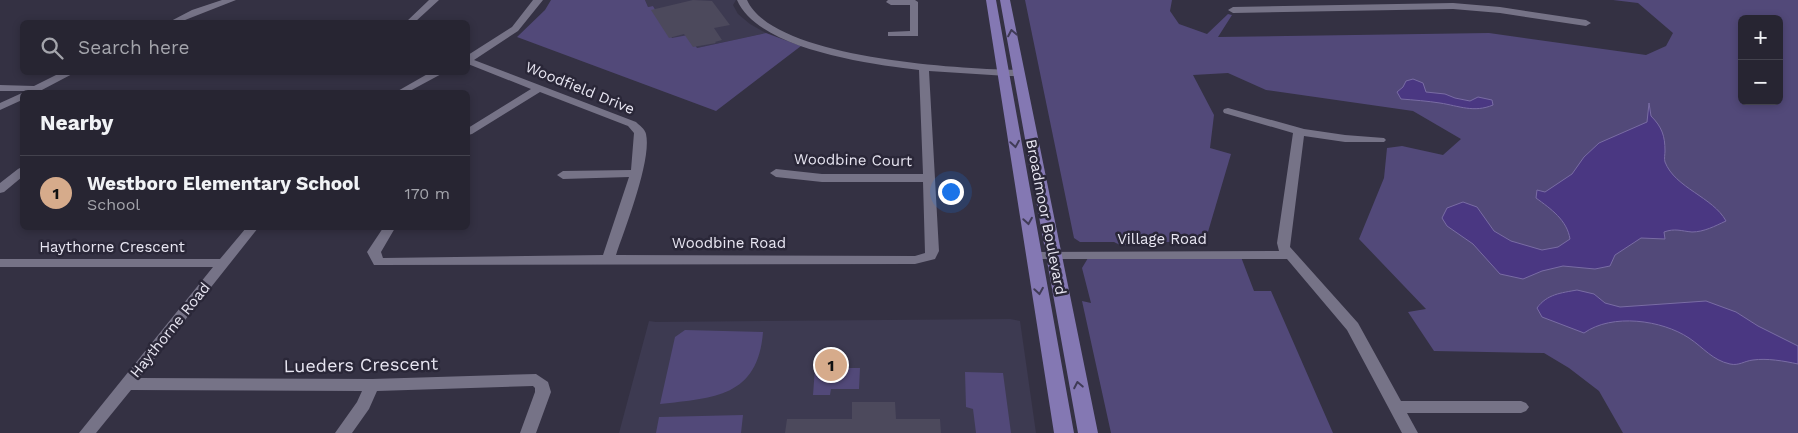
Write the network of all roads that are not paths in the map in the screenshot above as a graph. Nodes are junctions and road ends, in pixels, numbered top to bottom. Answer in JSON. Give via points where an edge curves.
{"nodes":[{"id":1,"x":231,"y":0,"type":"edge"},
{"id":2,"x":434,"y":0,"type":"edge"},
{"id":3,"x":538,"y":0,"type":"edge"},
{"id":4,"x":742,"y":0,"type":"edge"},
{"id":5,"x":991,"y":0,"type":"edge"},
{"id":6,"x":1005,"y":0,"type":"edge"},
{"id":7,"x":891,"y":2,"type":"dead end"},
{"id":8,"x":1450,"y":3,"type":"edge"},
{"id":9,"x":1232,"y":10,"type":"dead end"},
{"id":10,"x":178,"y":20,"type":"edge"},
{"id":11,"x":412,"y":20,"type":"edge"},
{"id":12,"x":1586,"y":23,"type":"dead end"},
{"id":13,"x":891,"y":34,"type":"dead end"},
{"id":14,"x":470,"y":59,"type":"edge"},
{"id":15,"x":470,"y":61,"type":"edge"},
{"id":16,"x":924,"y":67,"type":"junction"},
{"id":17,"x":1002,"y":69,"type":"junction"},
{"id":18,"x":1018,"y":69,"type":"junction"},
{"id":19,"x":65,"y":75,"type":"edge"},
{"id":20,"x":434,"y":75,"type":"edge"},
{"id":21,"x":0,"y":88,"type":"edge"},
{"id":22,"x":540,"y":88,"type":"junction"},
{"id":23,"x":30,"y":90,"type":"edge"},
{"id":24,"x":35,"y":90,"type":"edge"},
{"id":25,"x":405,"y":90,"type":"edge"},
{"id":26,"x":20,"y":97,"type":"edge"},
{"id":27,"x":0,"y":98,"type":"edge"},
{"id":28,"x":11,"y":101,"type":"junction"},
{"id":29,"x":0,"y":107,"type":"edge"},
{"id":30,"x":1228,"y":111,"type":"dead end"},
{"id":31,"x":1299,"y":130,"type":"junction"},
{"id":32,"x":470,"y":131,"type":"edge"},
{"id":33,"x":1380,"y":140,"type":"dead end"},
{"id":34,"x":20,"y":173,"type":"edge"},
{"id":35,"x":635,"y":173,"type":"junction"},
{"id":36,"x":776,"y":173,"type":"dead end"},
{"id":37,"x":563,"y":174,"type":"dead end"},
{"id":38,"x":929,"y":178,"type":"junction"},
{"id":39,"x":0,"y":189,"type":"edge"},
{"id":40,"x":250,"y":230,"type":"edge"},
{"id":41,"x":388,"y":230,"type":"edge"},
{"id":42,"x":1288,"y":251,"type":"junction"},
{"id":43,"x":1033,"y":253,"type":"junction"},
{"id":44,"x":1052,"y":253,"type":"junction"},
{"id":45,"x":608,"y":259,"type":"junction"},
{"id":46,"x":0,"y":263,"type":"edge"},
{"id":47,"x":223,"y":263,"type":"junction"},
{"id":48,"x":127,"y":384,"type":"junction"},
{"id":49,"x":372,"y":385,"type":"junction"},
{"id":50,"x":1395,"y":407,"type":"junction"},
{"id":51,"x":1521,"y":407,"type":"dead end"},
{"id":52,"x":87,"y":433,"type":"edge"},
{"id":53,"x":343,"y":433,"type":"edge"},
{"id":54,"x":528,"y":433,"type":"edge"},
{"id":55,"x":1064,"y":433,"type":"edge"},
{"id":56,"x":1088,"y":433,"type":"edge"},
{"id":57,"x":1410,"y":433,"type":"edge"}],
"edges":[{"from":1,"to":10,"type":"street"},
{"from":2,"to":11,"type":"street"},
{"from":3,"to":14,"type":"street","via":[[515,29]]},
{"from":4,"to":16,"type":"street","via":[[758,20],[786,36],[820,49],[870,62]]},
{"from":5,"to":17,"type":"main road","name":"Broadmoor Boulevard"},
{"from":18,"to":6,"type":"main road","name":"Broadmoor Boulevard","one_way":true},
{"from":7,"to":13,"type":"street","via":[[910,1],[914,4],[915,34]]},
{"from":8,"to":9,"type":"street"},
{"from":8,"to":12,"type":"street"},
{"from":15,"to":22,"type":"street","name":"Woodfield Drive"},
{"from":16,"to":17,"type":"street","via":[[944,71]]},
{"from":16,"to":38,"type":"street","name":"Woodbine Road"},
{"from":17,"to":18,"type":"street"},
{"from":17,"to":43,"type":"main road","name":"Broadmoor Boulevard","one_way":true},
{"from":18,"to":44,"type":"main road","name":"Broadmoor Boulevard"},
{"from":19,"to":24,"type":"street"},
{"from":20,"to":25,"type":"street"},
{"from":21,"to":23,"type":"street"},
{"from":22,"to":32,"type":"street"},
{"from":22,"to":35,"type":"street","name":"Woodfield Drive","via":[[632,124],[640,133],[641,145]]},
{"from":26,"to":28,"type":"street"},
{"from":27,"to":28,"type":"street"},
{"from":28,"to":29,"type":"street"},
{"from":30,"to":31,"type":"street"},
{"from":31,"to":33,"type":"street","via":[[1354,140]]},
{"from":31,"to":42,"type":"street","via":[[1283,243]]},
{"from":34,"to":39,"type":"street"},
{"from":35,"to":37,"type":"street"},
{"from":35,"to":45,"type":"street","name":"Woodfield Drive"},
{"from":36,"to":38,"type":"street","name":"Woodbine Court","via":[[822,178]]},
{"from":38,"to":45,"type":"street","name":"Woodbine Road","via":[[932,251],[924,258]]},
{"from":40,"to":47,"type":"street","name":"Haythorne Road"},
{"from":41,"to":45,"type":"street","name":"Woodbine Road","via":[[374,252],[379,262]]},
{"from":42,"to":44,"type":"street","name":"Village Road"},
{"from":42,"to":50,"type":"street","via":[[1353,327]]},
{"from":43,"to":44,"type":"street","name":"Village Road"},
{"from":43,"to":55,"type":"main road","name":"Broadmoor Boulevard","one_way":true},
{"from":56,"to":44,"type":"main road","name":"Broadmoor Boulevard","one_way":true},
{"from":46,"to":47,"type":"street","name":"Haythorne Crescent"},
{"from":47,"to":48,"type":"street","name":"Haythorne Road"},
{"from":48,"to":49,"type":"street","name":"Lueders Crescent"},
{"from":48,"to":52,"type":"street","name":"Haythorne Road"},
{"from":49,"to":53,"type":"street","via":[[364,405]]},
{"from":49,"to":54,"type":"street","name":"Lueders Crescent","via":[[536,380],[543,386],[543,392]]},
{"from":50,"to":51,"type":"street"},
{"from":50,"to":57,"type":"street"}]}
